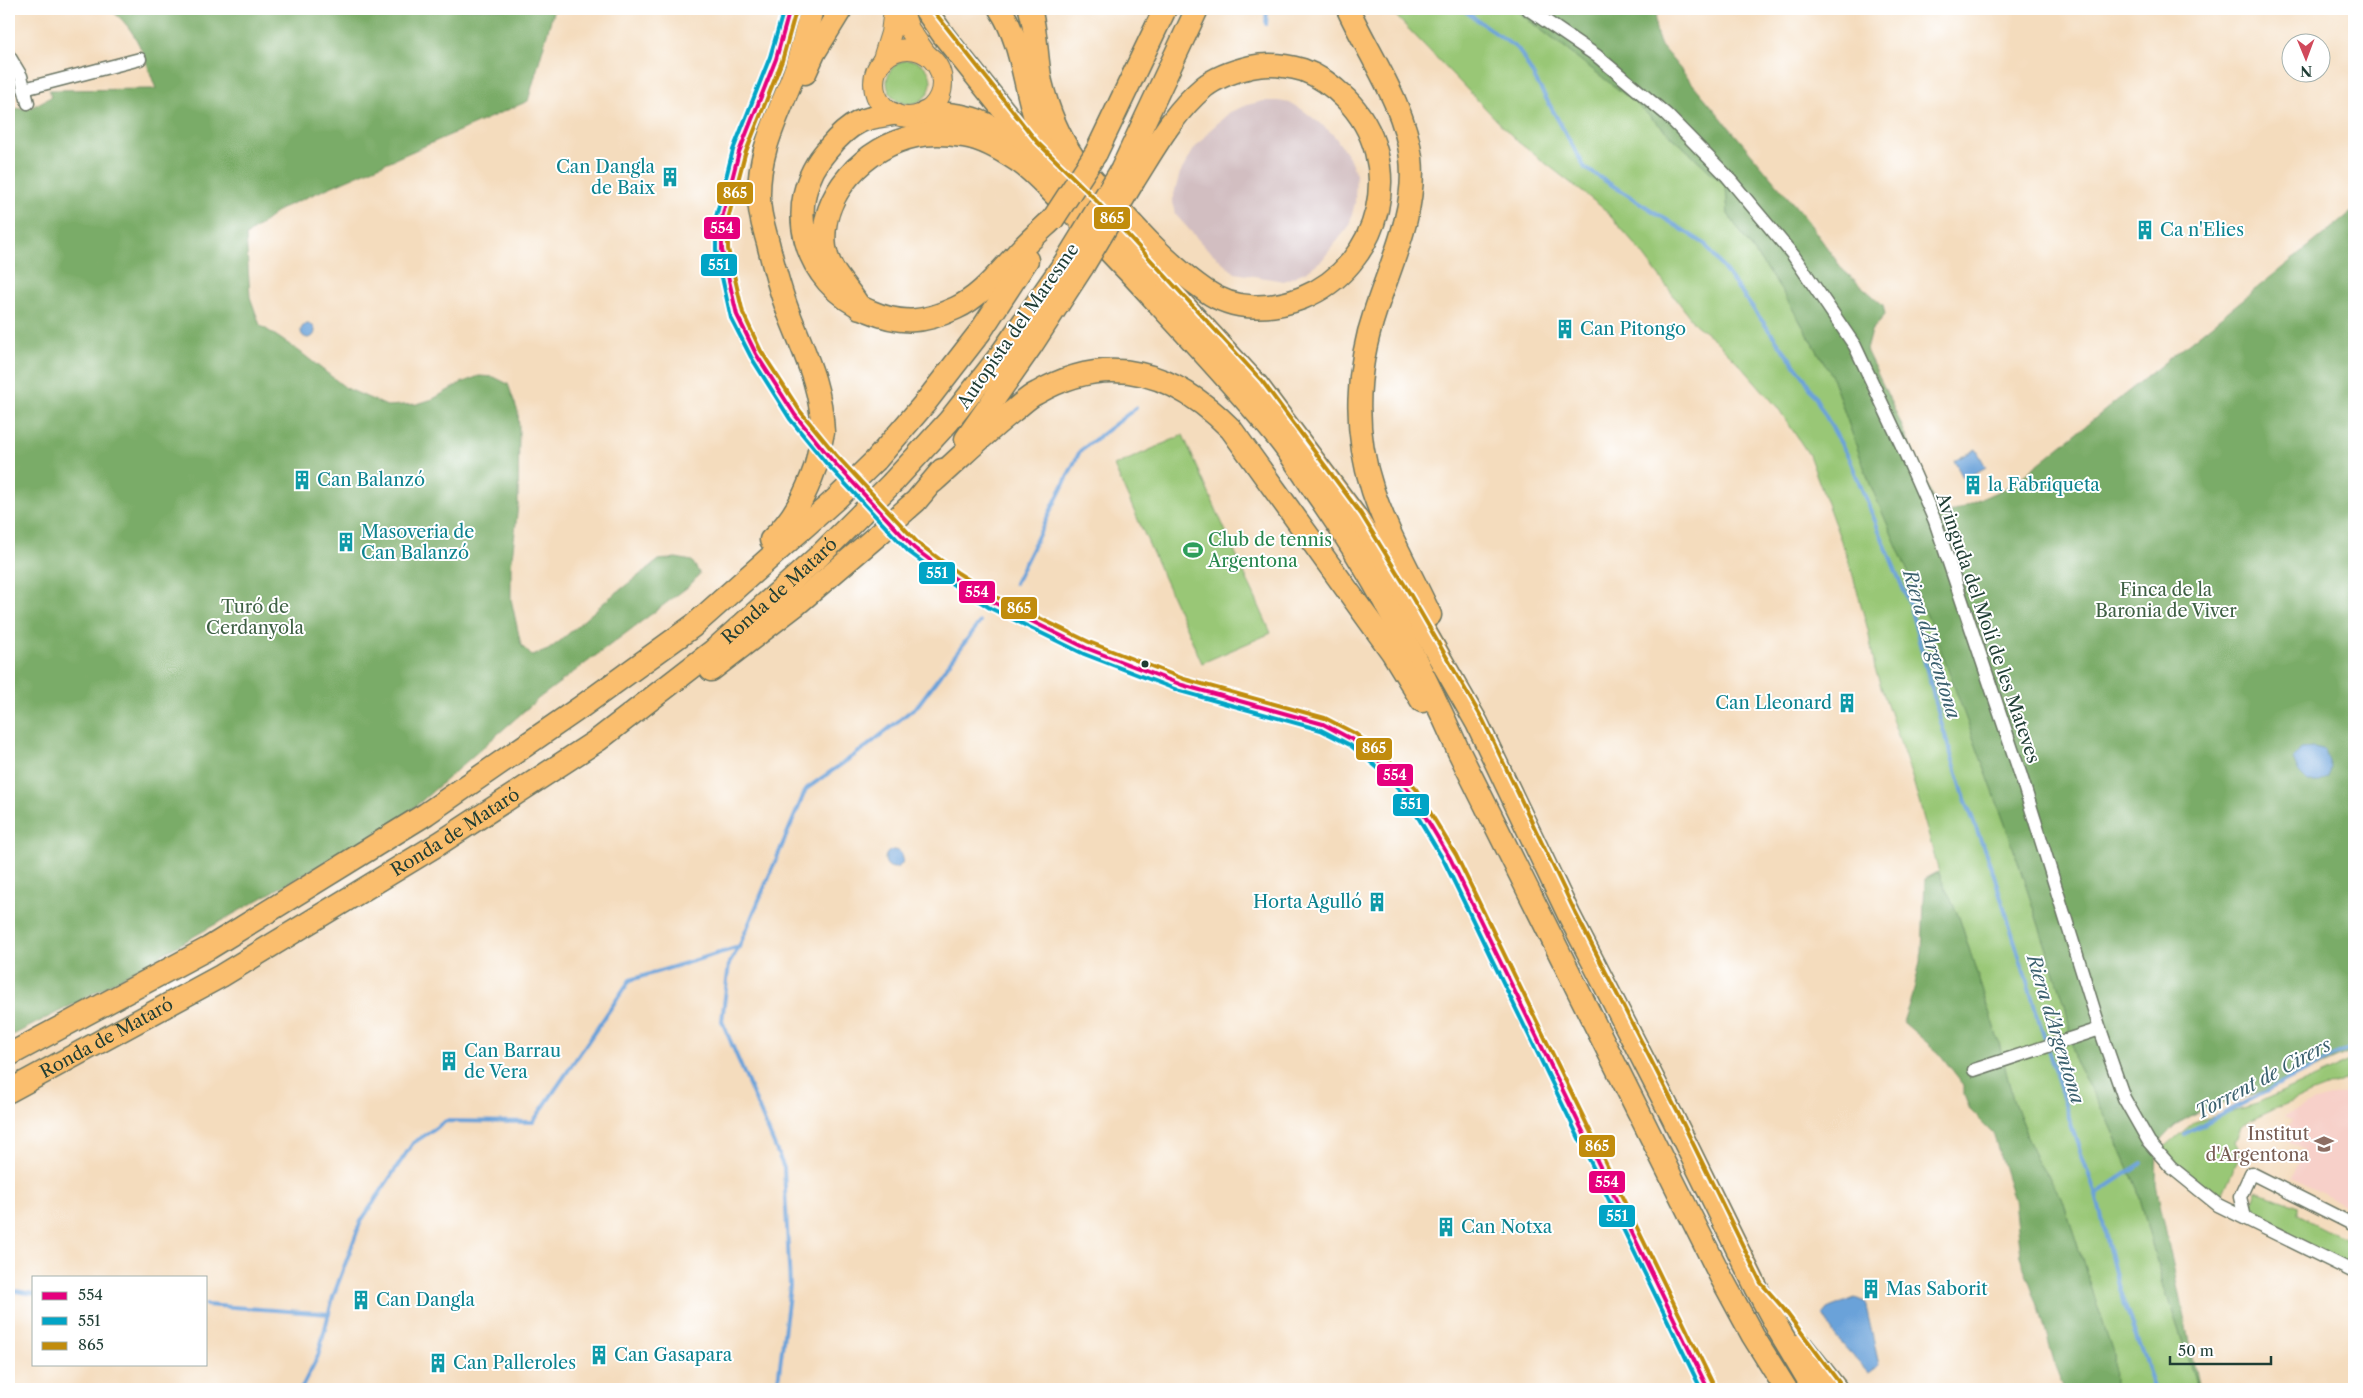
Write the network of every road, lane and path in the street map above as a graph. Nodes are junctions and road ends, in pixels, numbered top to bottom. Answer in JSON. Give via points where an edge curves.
{"nodes":[{"id":1,"x":790,"y":9,"type":"edge"},
{"id":2,"x":812,"y":9,"type":"edge"},
{"id":3,"x":841,"y":9,"type":"edge"},
{"id":4,"x":894,"y":9,"type":"edge"},
{"id":5,"x":902,"y":9,"type":"edge"},
{"id":6,"x":925,"y":9,"type":"edge"},
{"id":7,"x":1000,"y":9,"type":"edge"},
{"id":8,"x":1030,"y":9,"type":"edge"},
{"id":9,"x":1165,"y":9,"type":"edge"},
{"id":10,"x":1197,"y":9,"type":"edge"},
{"id":11,"x":1348,"y":9,"type":"edge"},
{"id":12,"x":1528,"y":9,"type":"edge"},
{"id":13,"x":926,"y":54,"type":"junction"},
{"id":14,"x":9,"y":56,"type":"edge"},
{"id":15,"x":140,"y":59,"type":"dead end"},
{"id":16,"x":883,"y":59,"type":"junction"},
{"id":17,"x":24,"y":88,"type":"junction"},
{"id":18,"x":28,"y":103,"type":"dead end"},
{"id":19,"x":925,"y":113,"type":"junction"},
{"id":20,"x":892,"y":114,"type":"junction"},
{"id":21,"x":1128,"y":175,"type":"junction"},
{"id":22,"x":1086,"y":199,"type":"junction"},
{"id":23,"x":1053,"y":219,"type":"junction"},
{"id":24,"x":1082,"y":221,"type":"junction"},
{"id":25,"x":767,"y":240,"type":"junction"},
{"id":26,"x":1074,"y":263,"type":"junction"},
{"id":27,"x":860,"y":308,"type":"junction"},
{"id":28,"x":934,"y":482,"type":"junction"},
{"id":29,"x":837,"y":498,"type":"joint"},
{"id":30,"x":861,"y":514,"type":"joint"},
{"id":31,"x":1477,"y":723,"type":"junction"},
{"id":32,"x":1459,"y":752,"type":"junction"},
{"id":33,"x":523,"y":790,"type":"junction"},
{"id":34,"x":426,"y":814,"type":"junction"},
{"id":35,"x":2100,"y":1029,"type":"junction"},
{"id":36,"x":9,"y":1055,"type":"edge"},
{"id":37,"x":1974,"y":1070,"type":"dead end"},
{"id":38,"x":9,"y":1091,"type":"edge"},
{"id":39,"x":2245,"y":1218,"type":"junction"},
{"id":40,"x":2354,"y":1225,"type":"edge"},
{"id":41,"x":2354,"y":1272,"type":"edge"},
{"id":42,"x":1756,"y":1287,"type":"junction"},
{"id":43,"x":1708,"y":1389,"type":"edge"},
{"id":44,"x":1786,"y":1389,"type":"edge"},
{"id":45,"x":1814,"y":1389,"type":"edge"},
{"id":46,"x":1836,"y":1389,"type":"edge"}],
"edges":[{"from":1,"to":43,"type":"street","via":[[776,59],[739,152],[722,218],[722,250],[737,315],[756,354],[790,407],[831,459],[914,548],[993,602],[1086,648],[1182,685],[1323,724],[1353,740],[1390,769],[1411,792],[1450,858]]},
{"from":2,"to":25,"type":"highway","via":[[796,67],[763,157],[759,200]]},
{"from":3,"to":25,"type":"highway","via":[[814,53],[777,134],[764,194]]},
{"from":4,"to":16,"type":"main road","via":[[892,34]]},
{"from":5,"to":13,"type":"main road","via":[[909,29]]},
{"from":6,"to":22,"type":"highway","via":[[1032,146]]},
{"from":7,"to":22,"type":"highway","via":[[1019,49],[1036,124]]},
{"from":8,"to":21,"type":"highway","via":[[1041,81],[1063,144],[1154,245],[1207,292],[1250,307],[1274,307],[1321,290],[1353,261],[1367,239],[1376,218],[1380,190],[1378,162],[1370,134],[1357,110],[1317,75],[1287,65],[1262,64],[1231,71],[1206,86],[1182,108]]},
{"from":9,"to":23,"type":"highway","name":"Autopista del Maresme","bridge":true,"via":[[1096,153]]},
{"from":10,"to":21,"type":"highway","name":"Autopista del Maresme"},
{"from":11,"to":31,"type":"highway","via":[[1397,109],[1411,159],[1410,193],[1400,238],[1361,364],[1360,419],[1365,460],[1384,518],[1461,677]]},
{"from":12,"to":35,"type":"street","name":"Avinguda del Molí de les Mateves","via":[[1597,56],[1666,114],[1726,175],[1793,255],[1855,346],[1935,522],[2024,785]]},
{"from":13,"to":16,"type":"main road","via":[[904,49]]},
{"from":13,"to":19,"type":"main road","via":[[937,64],[942,84],[936,103]]},
{"from":14,"to":17,"type":"street"},
{"from":15,"to":17,"type":"street"},
{"from":16,"to":20,"type":"main road","via":[[874,75],[874,89],[879,102]]},
{"from":17,"to":18,"type":"street"},
{"from":19,"to":20,"type":"main road","via":[[909,117]]},
{"from":19,"to":24,"type":"highway","via":[[963,115],[1000,130],[1031,158]]},
{"from":20,"to":27,"type":"highway","via":[[861,121],[848,128],[823,154],[805,192],[802,217],[812,260],[842,298]]},
{"from":21,"to":26,"type":"highway","name":"Autopista del Maresme","bridge":true},
{"from":22,"to":31,"type":"highway","via":[[1257,385],[1335,487],[1401,590]]},
{"from":23,"to":27,"type":"highway","via":[[995,278],[958,307],[930,319],[901,321]]},
{"from":23,"to":29,"type":"highway","name":"Autopista del Maresme","bridge":true,"via":[[980,332],[876,460]]},
{"from":24,"to":27,"type":"highway","via":[[1021,163],[997,147],[967,136],[940,134],[915,136],[894,143],[855,169],[839,188],[824,227],[831,268]]},
{"from":24,"to":32,"type":"highway","via":[[1285,447],[1346,534],[1388,607],[1428,683]]},
{"from":25,"to":34,"type":"highway","bridge":true,"via":[[790,318],[811,365],[822,407],[823,432],[806,495],[786,526],[689,614]]},
{"from":26,"to":28,"type":"highway","via":[[991,406]]},
{"from":26,"to":30,"type":"highway","name":"Autopista del Maresme","bridge":true,"via":[[949,422]]},
{"from":28,"to":32,"type":"highway","via":[[1035,393],[1059,382],[1098,371],[1121,371],[1143,374],[1176,385],[1205,404],[1231,429],[1392,652],[1435,724]]},
{"from":28,"to":33,"type":"highway","bridge":true,"via":[[797,604],[718,666],[602,749]]},
{"from":29,"to":34,"type":"highway","name":"Ronda de Mataró","via":[[693,626]]},
{"from":30,"to":33,"type":"highway","name":"Ronda de Mataró","via":[[713,651],[598,740]]},
{"from":31,"to":42,"type":"highway","via":[[1569,915]]},
{"from":32,"to":44,"type":"highway","via":[[1721,1277]]},
{"from":33,"to":38,"type":"highway","name":"Ronda de Mataró","via":[[221,976]]},
{"from":34,"to":36,"type":"highway","name":"Ronda de Mataró","via":[[209,948]]},
{"from":35,"to":37,"type":"street"},
{"from":35,"to":39,"type":"street","name":"Avinguda del Molí de les Mateves","via":[[2124,1098],[2149,1142],[2171,1167],[2218,1205]]},
{"from":39,"to":40,"type":"street","via":[[2240,1197],[2251,1173]]},
{"from":39,"to":41,"type":"street","name":"Avinguda del Molí de les Mateves"},
{"from":42,"to":45,"type":"highway"},
{"from":42,"to":46,"type":"highway"}]}
